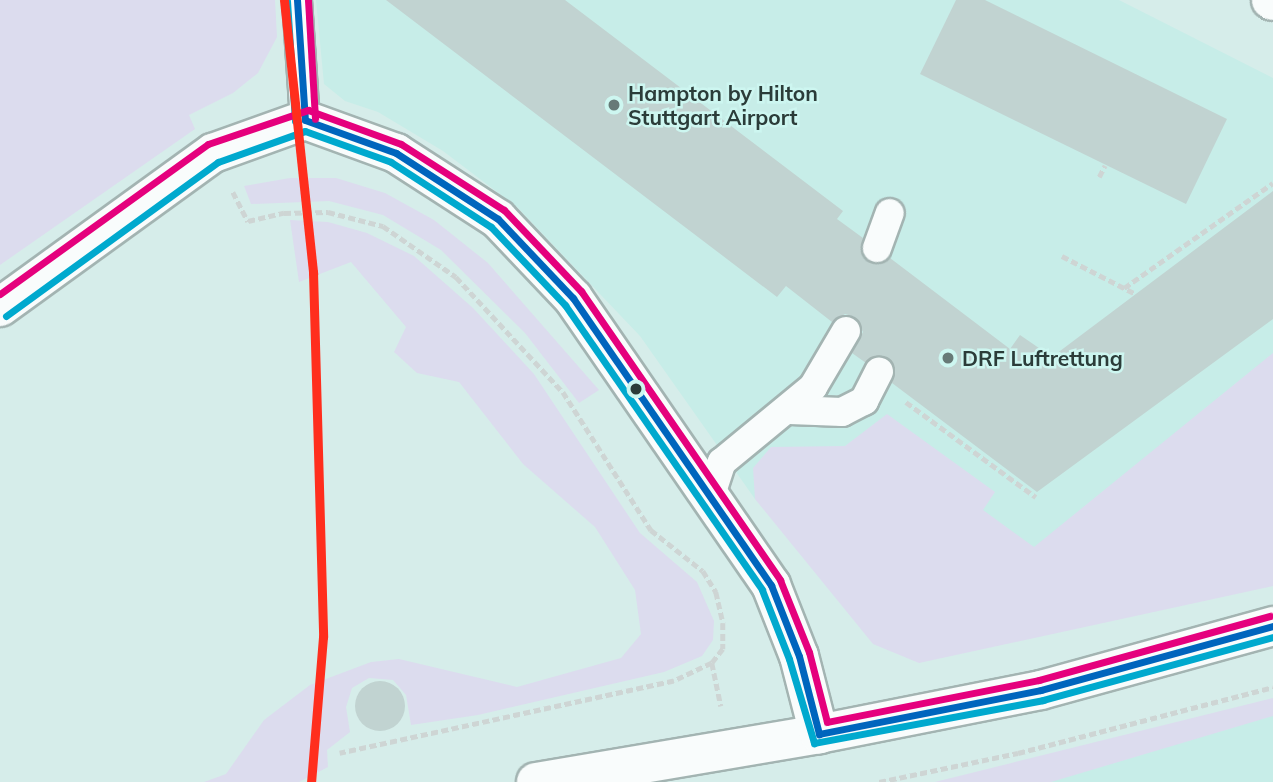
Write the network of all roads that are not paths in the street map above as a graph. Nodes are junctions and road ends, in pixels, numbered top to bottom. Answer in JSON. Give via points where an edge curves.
{"nodes":[{"id":1,"x":297,"y":0,"type":"edge"},
{"id":2,"x":305,"y":120,"type":"junction"},
{"id":3,"x":890,"y":213,"type":"dead end"},
{"id":4,"x":877,"y":248,"type":"dead end"},
{"id":5,"x":0,"y":307,"type":"edge"},
{"id":6,"x":846,"y":331,"type":"dead end"},
{"id":7,"x":877,"y":376,"type":"road end"},
{"id":8,"x":790,"y":410,"type":"junction"},
{"id":9,"x":709,"y":498,"type":"junction"},
{"id":10,"x":1273,"y":626,"type":"edge"},
{"id":11,"x":819,"y":734,"type":"junction"},
{"id":12,"x":536,"y":782,"type":"edge"}],
"edges":[{"from":1,"to":2,"type":"lane"},
{"from":2,"to":5,"type":"street","via":[[214,153]]},
{"from":2,"to":9,"type":"street","via":[[396,153],[498,219],[573,298]]},
{"from":3,"to":4,"type":"lane"},
{"from":6,"to":8,"type":"lane","via":[[813,387]]},
{"from":7,"to":8,"type":"lane","via":[[864,401],[842,412]]},
{"from":8,"to":9,"type":"lane","via":[[738,444],[722,462]]},
{"from":9,"to":11,"type":"street","via":[[771,585],[799,656]]},
{"from":10,"to":11,"type":"street","via":[[1041,690]]},
{"from":11,"to":12,"type":"street"}]}
